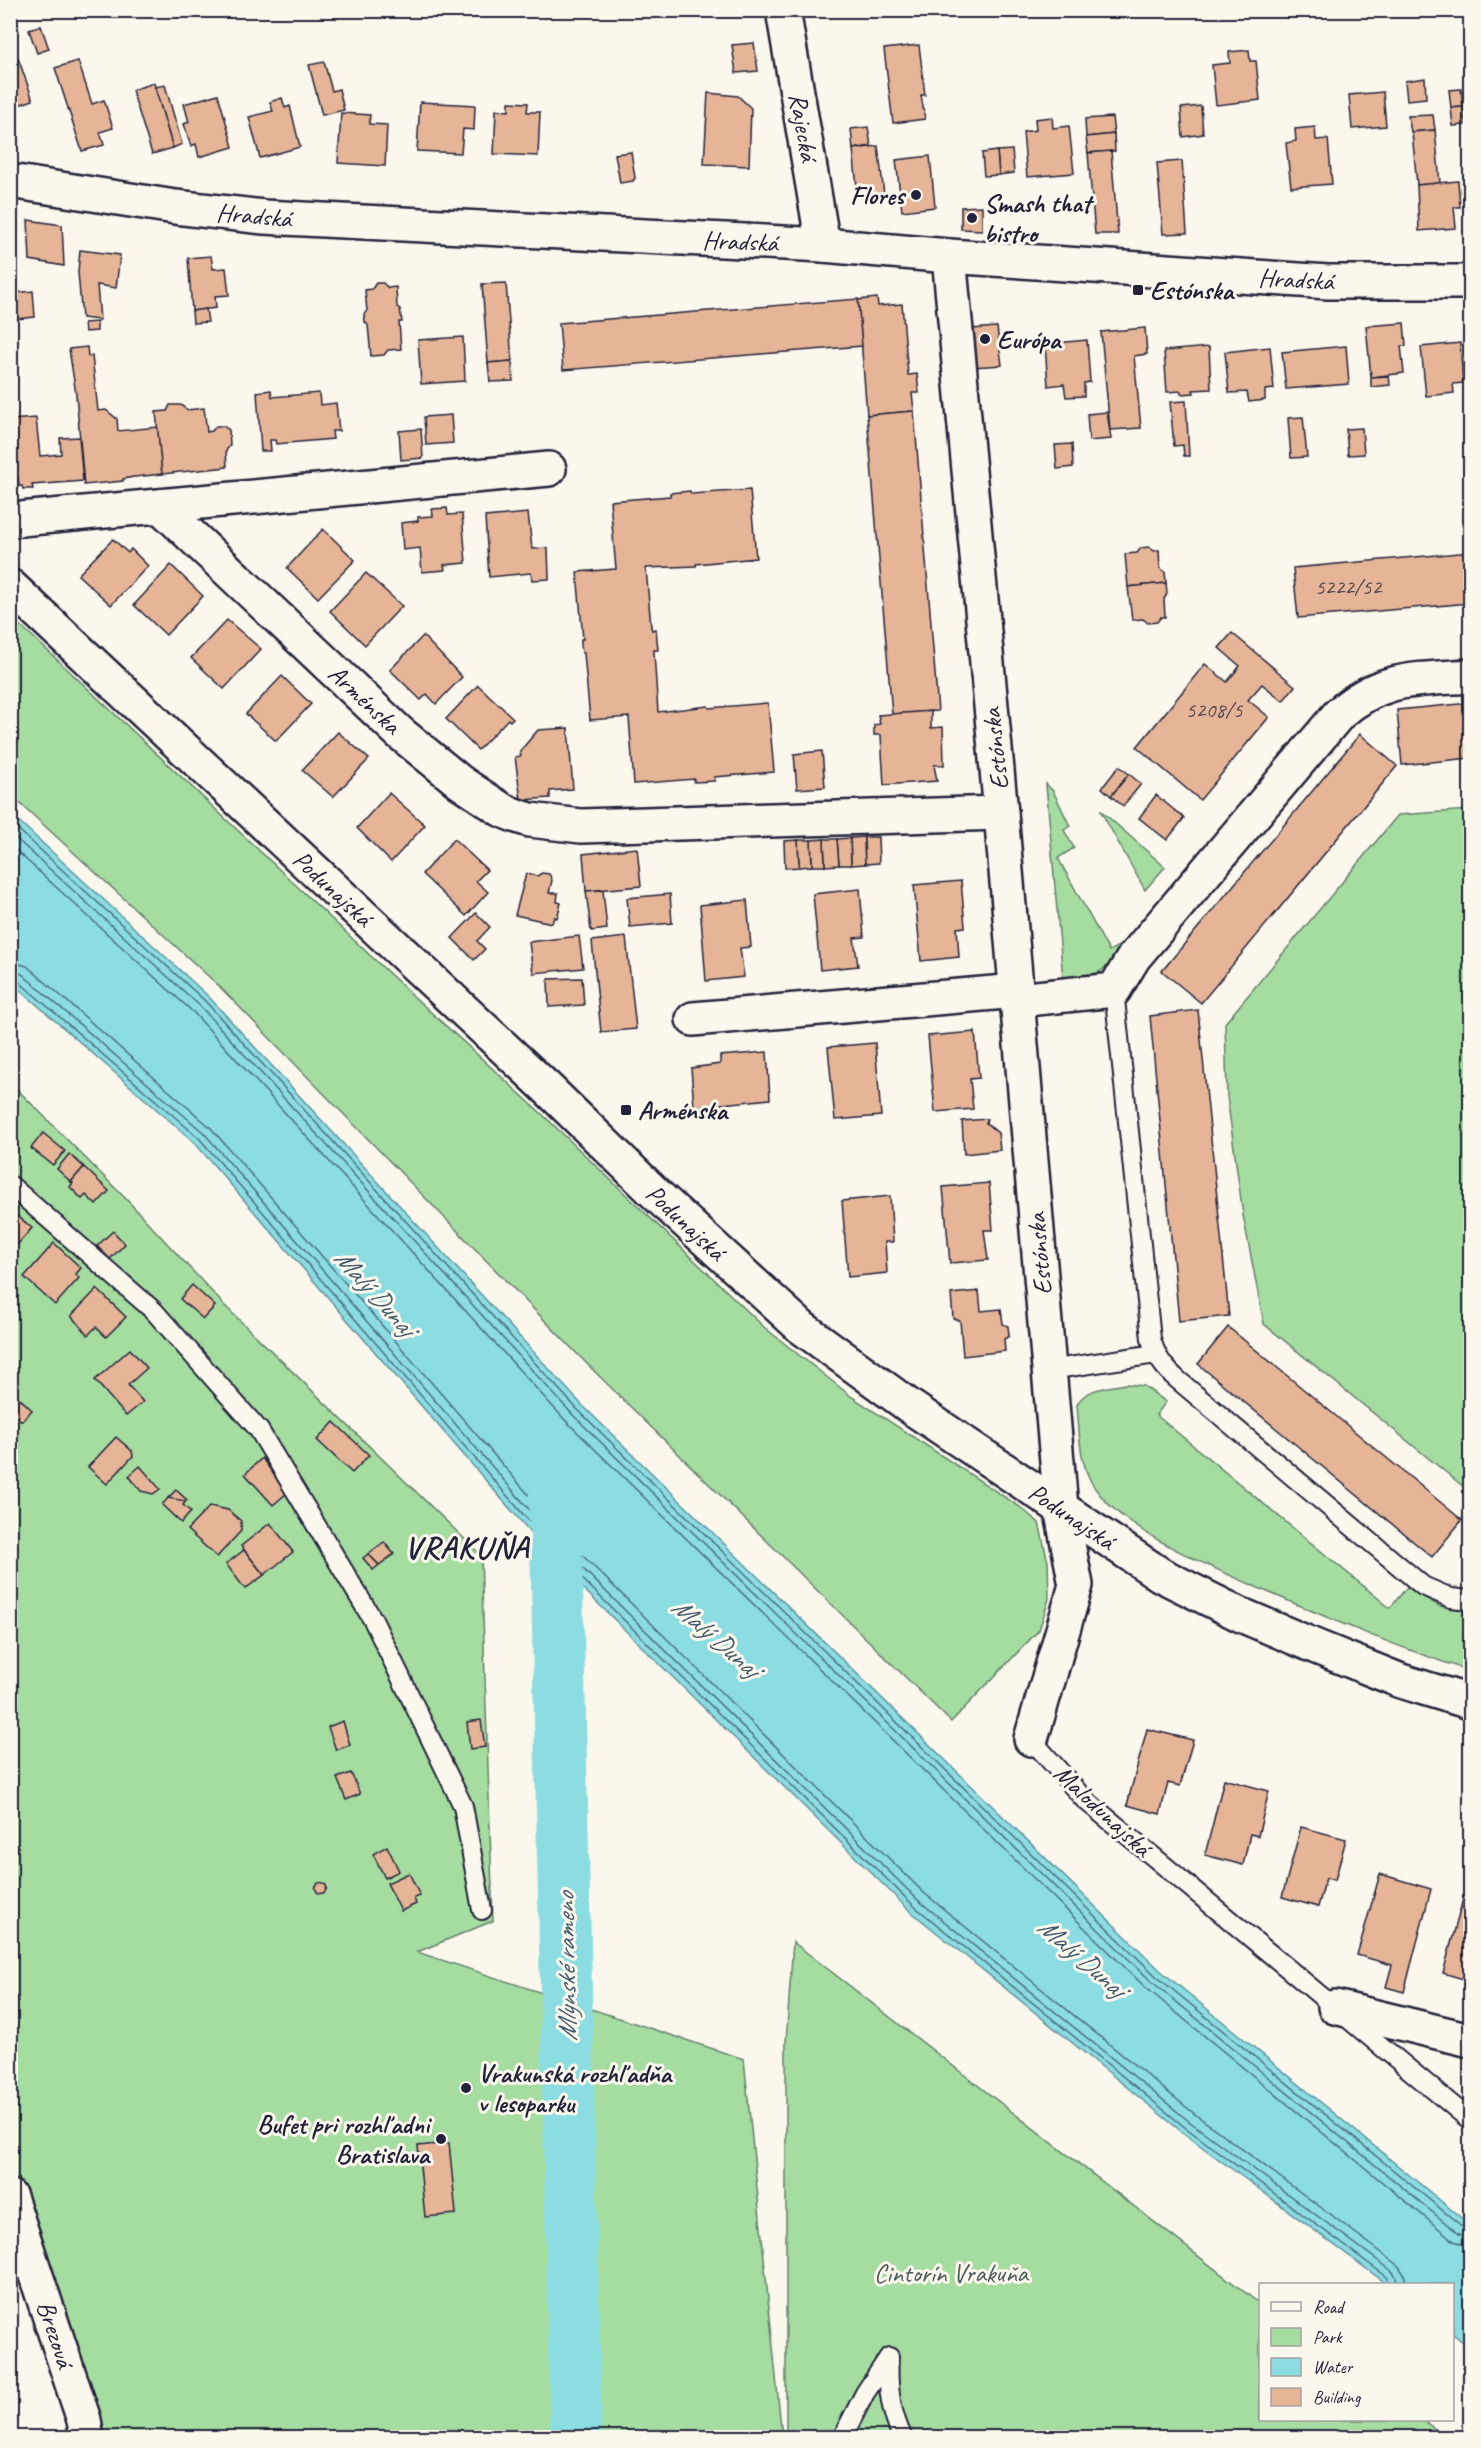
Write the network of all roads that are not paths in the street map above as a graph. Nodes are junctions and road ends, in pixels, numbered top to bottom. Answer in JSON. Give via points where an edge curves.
{"nodes":[{"id":1,"x":783,"y":10,"type":"edge"},
{"id":2,"x":10,"y":181,"type":"edge"},
{"id":3,"x":823,"y":245,"type":"junction"},
{"id":4,"x":949,"y":256,"type":"junction"},
{"id":5,"x":1470,"y":282,"type":"edge"},
{"id":6,"x":549,"y":469,"type":"dead end"},
{"id":7,"x":160,"y":506,"type":"junction"},
{"id":8,"x":10,"y":520,"type":"edge"},
{"id":9,"x":10,"y":586,"type":"edge"},
{"id":10,"x":1470,"y":676,"type":"edge"},
{"id":11,"x":1001,"y":813,"type":"junction"},
{"id":12,"x":1114,"y":990,"type":"junction"},
{"id":13,"x":1017,"y":995,"type":"junction"},
{"id":14,"x":693,"y":1019,"type":"dead end"},
{"id":15,"x":10,"y":1185,"type":"edge"},
{"id":16,"x":1156,"y":1354,"type":"junction"},
{"id":17,"x":1049,"y":1370,"type":"junction"},
{"id":18,"x":1061,"y":1508,"type":"junction"},
{"id":19,"x":1470,"y":1600,"type":"edge"},
{"id":20,"x":1470,"y":1702,"type":"edge"},
{"id":21,"x":1031,"y":1739,"type":"joint"},
{"id":22,"x":482,"y":1910,"type":"dead end"},
{"id":23,"x":1335,"y":2007,"type":"junction"},
{"id":24,"x":1470,"y":2040,"type":"edge"},
{"id":25,"x":1470,"y":2120,"type":"edge"},
{"id":26,"x":10,"y":2197,"type":"edge"},
{"id":27,"x":87,"y":2438,"type":"edge"},
{"id":28,"x":842,"y":2438,"type":"edge"},
{"id":29,"x":903,"y":2438,"type":"edge"}],
"edges":[{"from":1,"to":3,"type":"street","name":"Rajecká"},
{"from":2,"to":3,"type":"street","name":"Hradská","via":[[264,217]]},
{"from":3,"to":4,"type":"street","name":"Hradská"},
{"from":4,"to":5,"type":"street","name":"Hradská","via":[[1328,282]]},
{"from":4,"to":11,"type":"street","name":"Estónska"},
{"from":6,"to":7,"type":"street"},
{"from":7,"to":8,"type":"street"},
{"from":7,"to":11,"type":"street","name":"Arménska","via":[[400,733],[460,782],[514,815],[581,826]]},
{"from":9,"to":18,"type":"street","name":"Podunajská","via":[[801,1327]]},
{"from":10,"to":12,"type":"street","via":[[1396,682],[1364,693],[1352,702],[1134,957]]},
{"from":11,"to":13,"type":"street","name":"Estónska"},
{"from":12,"to":13,"type":"street"},
{"from":12,"to":16,"type":"lane"},
{"from":13,"to":14,"type":"street"},
{"from":13,"to":17,"type":"street","name":"Estónska"},
{"from":15,"to":22,"type":"lane","via":[[154,1311],[259,1430],[373,1620],[463,1806]]},
{"from":16,"to":17,"type":"lane"},
{"from":16,"to":19,"type":"lane","via":[[1178,1380],[1423,1586],[1451,1598]]},
{"from":17,"to":18,"type":"street","name":"Estónska"},
{"from":18,"to":20,"type":"street","name":"Podunajská","via":[[1146,1566],[1239,1614],[1401,1681]]},
{"from":18,"to":21,"type":"street","name":"Malodunajská","via":[[1076,1585]]},
{"from":21,"to":23,"type":"lane","name":"Malodunajská","via":[[1084,1799]]},
{"from":23,"to":24,"type":"street","name":"Malodunajská"},
{"from":23,"to":25,"type":"lane","name":"Malodunajská"},
{"from":26,"to":27,"type":"street","name":"Brezová"},
{"from":28,"to":29,"type":"lane","via":[[889,2357],[891,2406]]}]}
